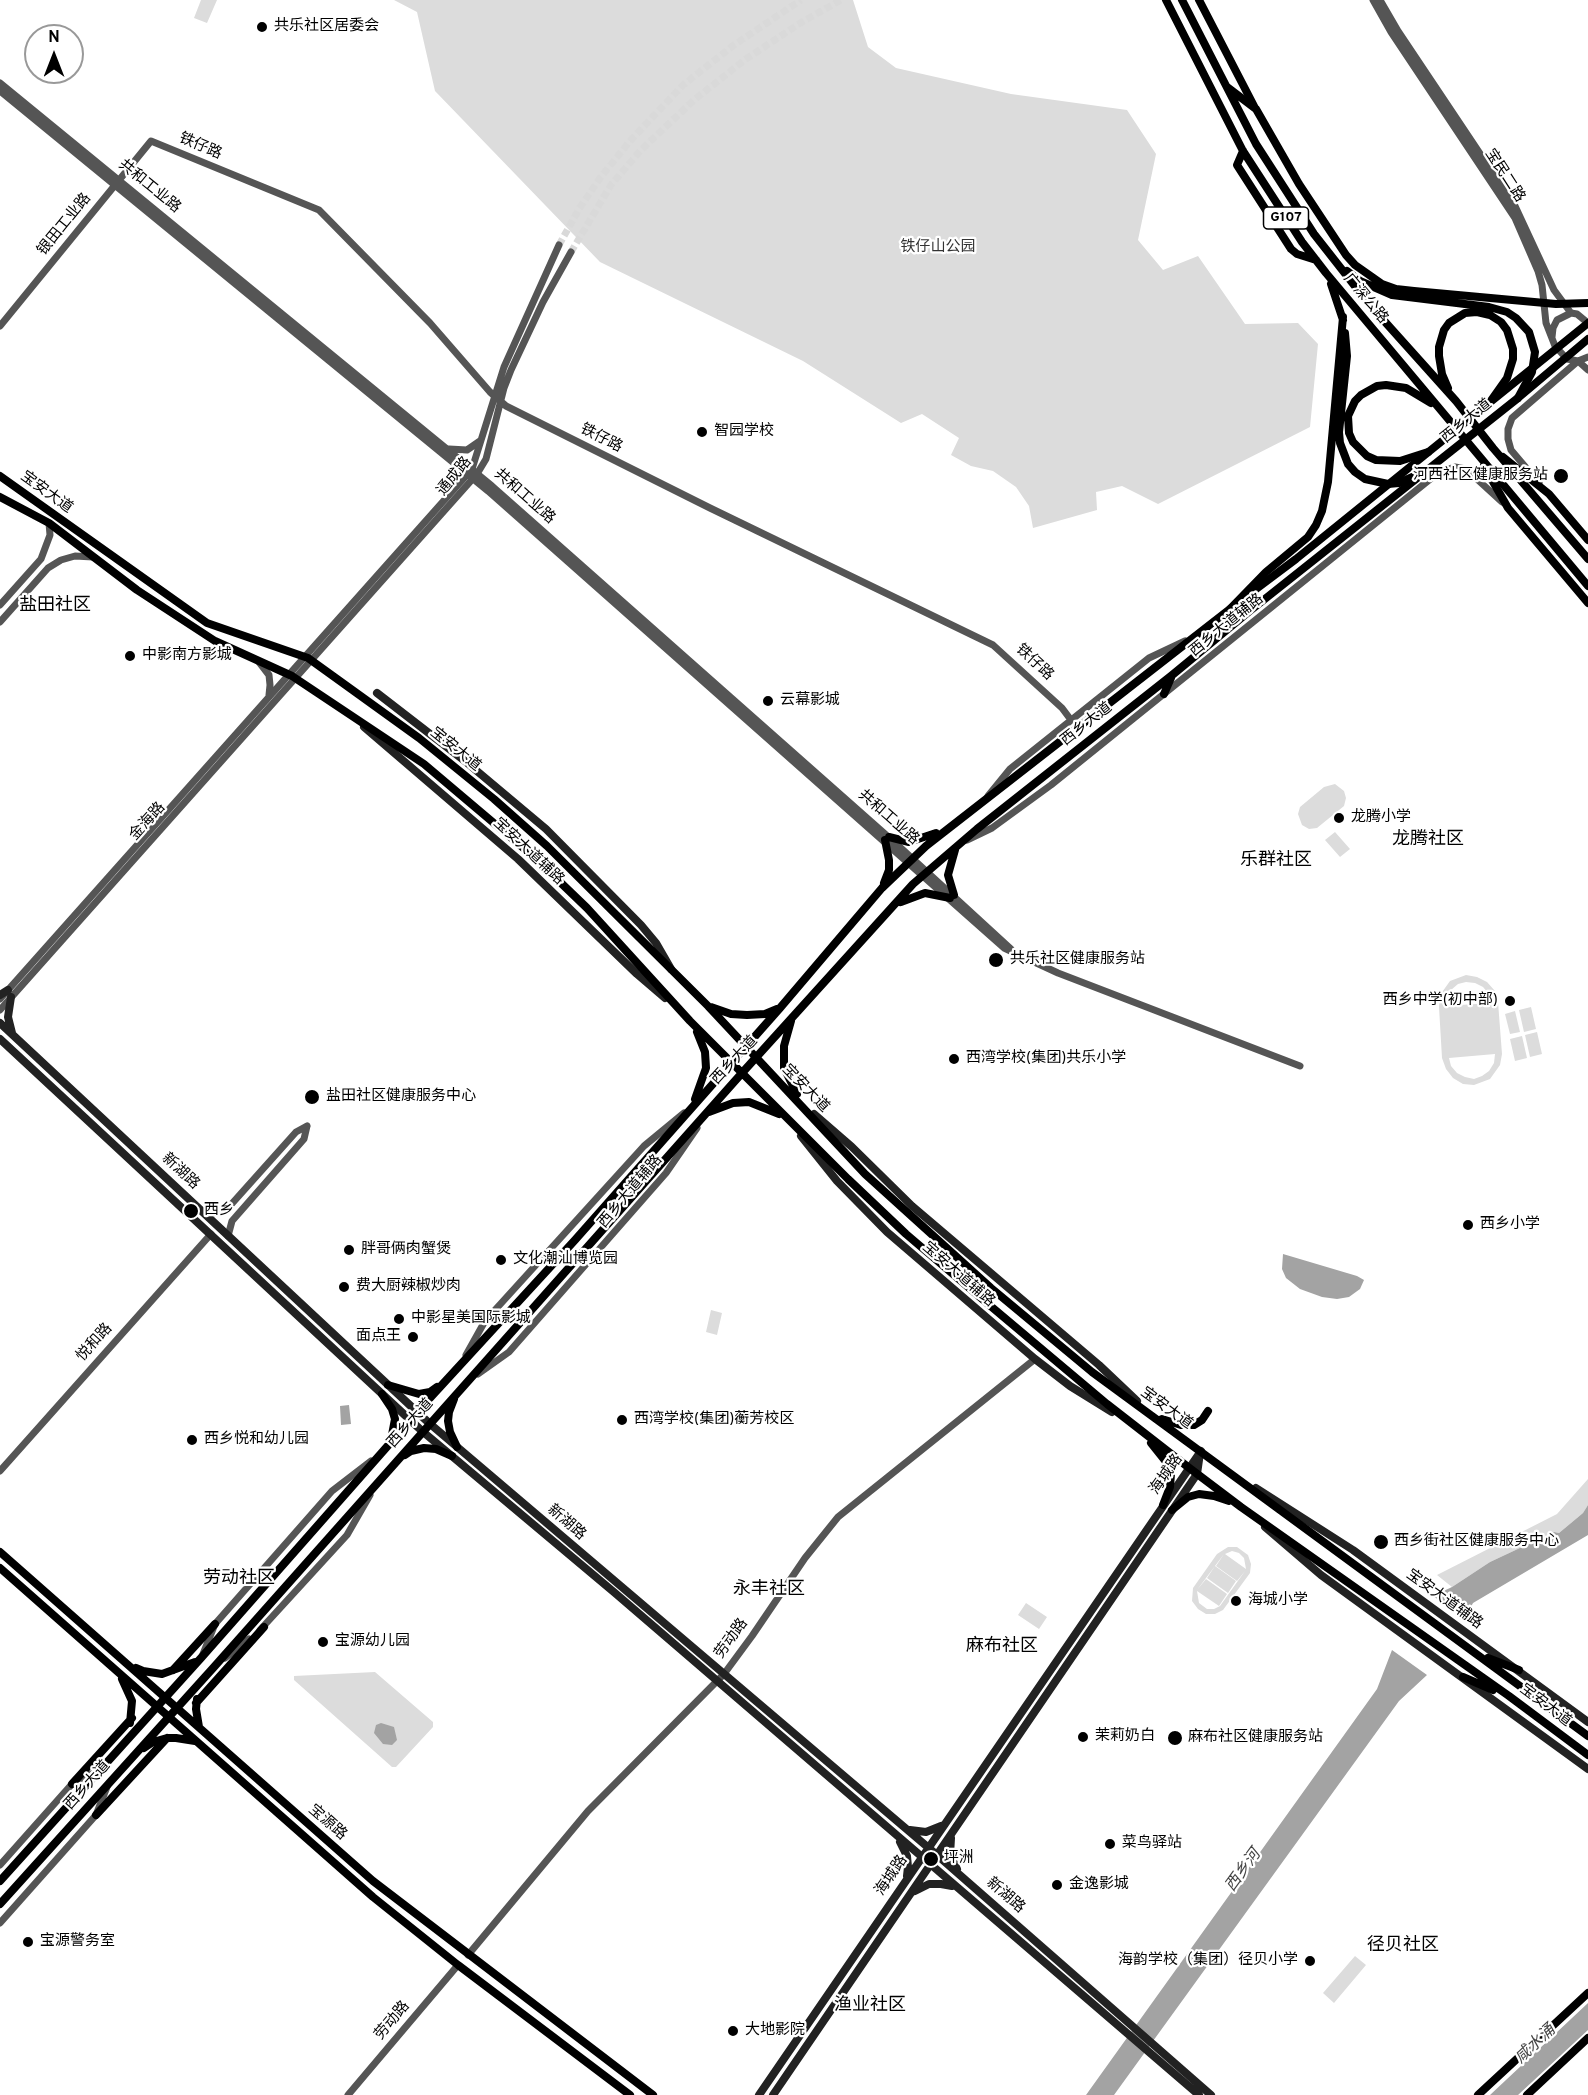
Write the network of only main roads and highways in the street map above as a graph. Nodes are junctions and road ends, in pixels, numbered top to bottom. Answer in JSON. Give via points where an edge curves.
{"nodes":[{"id":1,"x":1166,"y":0,"type":"edge"},
{"id":2,"x":1182,"y":0,"type":"edge"},
{"id":3,"x":1199,"y":0,"type":"edge"},
{"id":4,"x":1224,"y":85,"type":"junction"},
{"id":5,"x":1256,"y":110,"type":"junction"},
{"id":6,"x":1244,"y":151,"type":"junction"},
{"id":7,"x":1329,"y":255,"type":"junction"},
{"id":8,"x":1316,"y":260,"type":"junction"},
{"id":9,"x":1326,"y":273,"type":"junction"},
{"id":10,"x":1588,"y":300,"type":"edge"},
{"id":11,"x":1343,"y":317,"type":"junction"},
{"id":12,"x":1588,"y":323,"type":"edge"},
{"id":13,"x":1588,"y":339,"type":"edge"},
{"id":14,"x":1518,"y":398,"type":"junction"},
{"id":15,"x":1456,"y":401,"type":"junction"},
{"id":16,"x":1490,"y":402,"type":"junction"},
{"id":17,"x":1443,"y":412,"type":"junction"},
{"id":18,"x":1493,"y":448,"type":"junction"},
{"id":19,"x":1428,"y":452,"type":"junction"},
{"id":20,"x":1480,"y":457,"type":"junction"},
{"id":21,"x":1428,"y":470,"type":"junction"},
{"id":22,"x":0,"y":476,"type":"edge"},
{"id":23,"x":0,"y":497,"type":"edge"},
{"id":24,"x":1588,"y":540,"type":"edge"},
{"id":25,"x":1588,"y":559,"type":"edge"},
{"id":26,"x":1588,"y":586,"type":"edge"},
{"id":27,"x":1588,"y":603,"type":"edge"},
{"id":28,"x":1230,"y":609,"type":"junction"},
{"id":29,"x":1171,"y":676,"type":"junction"},
{"id":30,"x":377,"y":693,"type":"dead end"},
{"id":31,"x":1164,"y":694,"type":"road end"},
{"id":32,"x":343,"y":708,"type":"junction"},
{"id":33,"x":948,"y":828,"type":"junction"},
{"id":34,"x":958,"y":844,"type":"junction"},
{"id":35,"x":882,"y":888,"type":"junction"},
{"id":36,"x":895,"y":905,"type":"junction"},
{"id":37,"x":672,"y":970,"type":"junction"},
{"id":38,"x":0,"y":997,"type":"edge"},
{"id":39,"x":708,"y":1006,"type":"junction"},
{"id":40,"x":780,"y":1008,"type":"junction"},
{"id":41,"x":791,"y":1019,"type":"junction"},
{"id":42,"x":690,"y":1021,"type":"junction"},
{"id":43,"x":0,"y":1023,"type":"edge"},
{"id":44,"x":12,"y":1035,"type":"junction"},
{"id":45,"x":2,"y":1041,"type":"edge"},
{"id":46,"x":745,"y":1046,"type":"junction"},
{"id":47,"x":757,"y":1058,"type":"junction"},
{"id":48,"x":731,"y":1062,"type":"junction"},
{"id":49,"x":742,"y":1073,"type":"junction"},
{"id":50,"x":693,"y":1105,"type":"junction"},
{"id":51,"x":803,"y":1105,"type":"junction"},
{"id":52,"x":706,"y":1114,"type":"junction"},
{"id":53,"x":788,"y":1119,"type":"junction"},
{"id":54,"x":445,"y":1382,"type":"junction"},
{"id":55,"x":388,"y":1385,"type":"junction"},
{"id":56,"x":459,"y":1390,"type":"junction"},
{"id":57,"x":382,"y":1394,"type":"junction"},
{"id":58,"x":1208,"y":1411,"type":"dead end"},
{"id":59,"x":418,"y":1413,"type":"junction"},
{"id":60,"x":1153,"y":1416,"type":"junction"},
{"id":61,"x":411,"y":1420,"type":"junction"},
{"id":62,"x":429,"y":1423,"type":"junction"},
{"id":63,"x":1135,"y":1426,"type":"junction"},
{"id":64,"x":422,"y":1431,"type":"junction"},
{"id":65,"x":387,"y":1447,"type":"junction"},
{"id":66,"x":457,"y":1447,"type":"junction"},
{"id":67,"x":1201,"y":1451,"type":"junction"},
{"id":68,"x":452,"y":1456,"type":"junction"},
{"id":69,"x":397,"y":1460,"type":"junction"},
{"id":70,"x":1188,"y":1467,"type":"junction"},
{"id":71,"x":1221,"y":1467,"type":"junction"},
{"id":72,"x":1197,"y":1474,"type":"junction"},
{"id":73,"x":1163,"y":1505,"type":"junction"},
{"id":74,"x":1241,"y":1507,"type":"junction"},
{"id":75,"x":1172,"y":1510,"type":"junction"},
{"id":76,"x":0,"y":1552,"type":"edge"},
{"id":77,"x":0,"y":1568,"type":"edge"},
{"id":78,"x":215,"y":1624,"type":"road end"},
{"id":79,"x":264,"y":1628,"type":"road end"},
{"id":80,"x":1476,"y":1654,"type":"junction"},
{"id":81,"x":201,"y":1658,"type":"junction"},
{"id":82,"x":122,"y":1659,"type":"junction"},
{"id":83,"x":214,"y":1667,"type":"junction"},
{"id":84,"x":114,"y":1669,"type":"junction"},
{"id":85,"x":1519,"y":1670,"type":"junction"},
{"id":86,"x":171,"y":1671,"type":"junction"},
{"id":87,"x":1463,"y":1677,"type":"junction"},
{"id":88,"x":1509,"y":1696,"type":"junction"},
{"id":89,"x":166,"y":1697,"type":"junction"},
{"id":90,"x":196,"y":1703,"type":"junction"},
{"id":91,"x":157,"y":1706,"type":"junction"},
{"id":92,"x":177,"y":1707,"type":"junction"},
{"id":93,"x":169,"y":1717,"type":"junction"},
{"id":94,"x":132,"y":1718,"type":"junction"},
{"id":95,"x":1588,"y":1722,"type":"edge"},
{"id":96,"x":199,"y":1728,"type":"junction"},
{"id":97,"x":1588,"y":1736,"type":"edge"},
{"id":98,"x":167,"y":1738,"type":"junction"},
{"id":99,"x":198,"y":1742,"type":"junction"},
{"id":100,"x":218,"y":1744,"type":"junction"},
{"id":101,"x":120,"y":1747,"type":"junction"},
{"id":102,"x":210,"y":1753,"type":"junction"},
{"id":103,"x":134,"y":1755,"type":"junction"},
{"id":104,"x":1588,"y":1755,"type":"edge"},
{"id":105,"x":1588,"y":1769,"type":"edge"},
{"id":106,"x":72,"y":1784,"type":"road end"},
{"id":107,"x":96,"y":1815,"type":"road end"},
{"id":108,"x":946,"y":1822,"type":"junction"},
{"id":109,"x":904,"y":1827,"type":"junction"},
{"id":110,"x":953,"y":1831,"type":"junction"},
{"id":111,"x":896,"y":1836,"type":"junction"},
{"id":112,"x":928,"y":1847,"type":"junction"},
{"id":113,"x":937,"y":1855,"type":"junction"},
{"id":114,"x":921,"y":1858,"type":"junction"},
{"id":115,"x":930,"y":1865,"type":"junction"},
{"id":116,"x":963,"y":1877,"type":"junction"},
{"id":117,"x":0,"y":1881,"type":"edge"},
{"id":118,"x":904,"y":1883,"type":"junction"},
{"id":119,"x":957,"y":1888,"type":"junction"},
{"id":120,"x":911,"y":1893,"type":"junction"},
{"id":121,"x":0,"y":1904,"type":"edge"},
{"id":122,"x":1588,"y":1992,"type":"edge"},
{"id":123,"x":1128,"y":2029,"type":"junction"},
{"id":124,"x":1588,"y":2039,"type":"edge"},
{"id":125,"x":1151,"y":2048,"type":"junction"},
{"id":126,"x":649,"y":2093,"type":"edge"},
{"id":127,"x":630,"y":2095,"type":"edge"},
{"id":128,"x":759,"y":2095,"type":"edge"},
{"id":129,"x":773,"y":2095,"type":"edge"},
{"id":130,"x":1199,"y":2095,"type":"edge"},
{"id":131,"x":1211,"y":2095,"type":"edge"},
{"id":132,"x":1478,"y":2095,"type":"edge"},
{"id":133,"x":1527,"y":2095,"type":"edge"}],
"edges":[{"from":1,"to":6,"type":"main road","name":"广深公路","number":"G107"},
{"from":2,"to":4,"type":"main road","name":"广深公路","number":"G107"},
{"from":3,"to":5,"type":"main road"},
{"from":4,"to":5,"type":"main road"},
{"from":4,"to":7,"type":"main road","name":"广深公路","number":"G107","via":[[1271,169]]},
{"from":5,"to":10,"type":"main road","via":[[1299,184],[1355,265],[1382,284],[1396,289],[1556,304]]},
{"from":6,"to":8,"type":"main road","name":"广深公路","number":"G107"},
{"from":6,"to":8,"type":"main road","via":[[1237,165],[1291,249]]},
{"from":7,"to":14,"type":"main road","via":[[1360,281],[1392,295],[1489,307],[1516,318],[1529,332],[1534,352],[1532,372]]},
{"from":7,"to":15,"type":"main road","name":"广深公路","number":"G107"},
{"from":8,"to":9,"type":"main road","name":"广深公路","number":"G107"},
{"from":9,"to":11,"type":"main road"},
{"from":9,"to":17,"type":"main road","name":"广深公路","number":"G107"},
{"from":11,"to":21,"type":"main road","via":[[1347,343],[1340,443],[1348,464],[1365,478],[1388,484]]},
{"from":11,"to":28,"type":"main road","via":[[1323,511],[1308,537]]},
{"from":12,"to":16,"type":"main road","name":"西乡大道"},
{"from":13,"to":14,"type":"main road","name":"西乡大道"},
{"from":14,"to":21,"type":"main road","name":"西乡大道"},
{"from":15,"to":16,"type":"main road","via":[[1442,374],[1439,347],[1449,323],[1465,313],[1477,312],[1501,322],[1511,339],[1512,359],[1507,378]]},
{"from":15,"to":18,"type":"main road","name":"广深公路","number":"G107"},
{"from":16,"to":19,"type":"main road","name":"西乡大道"},
{"from":17,"to":19,"type":"main road","via":[[1416,393],[1397,386],[1377,387],[1361,395],[1350,408],[1347,424],[1353,442],[1367,456],[1400,461]]},
{"from":17,"to":20,"type":"main road","name":"广深公路","number":"G107"},
{"from":18,"to":24,"type":"main road","via":[[1549,494]]},
{"from":18,"to":25,"type":"main road","name":"广深公路","number":"G107"},
{"from":19,"to":28,"type":"main road","name":"西乡大道"},
{"from":20,"to":26,"type":"main road","name":"广深公路","number":"G107"},
{"from":20,"to":27,"type":"main road","via":[[1508,508]]},
{"from":21,"to":29,"type":"main road","name":"西乡大道"},
{"from":22,"to":37,"type":"main road","name":"宝安大道","via":[[207,623],[307,659],[419,738],[547,846]]},
{"from":23,"to":32,"type":"main road","name":"宝安大道","via":[[49,523],[137,590],[215,641],[292,676]]},
{"from":28,"to":33,"type":"main road","name":"西乡大道"},
{"from":29,"to":31,"type":"main road"},
{"from":29,"to":34,"type":"main road","name":"西乡大道"},
{"from":30,"to":37,"type":"main road","name":"宝安大道辅路","via":[[546,829],[641,925]]},
{"from":32,"to":42,"type":"main road","name":"宝安大道辅路","via":[[518,859]]},
{"from":32,"to":42,"type":"main road","name":"宝安大道","via":[[424,764],[534,857],[587,908]]},
{"from":33,"to":35,"type":"main road","name":"西乡大道"},
{"from":33,"to":35,"type":"main road","via":[[909,842],[887,839],[889,870]]},
{"from":34,"to":36,"type":"main road","name":"西乡大道"},
{"from":34,"to":36,"type":"main road","via":[[948,876],[952,897],[925,893]]},
{"from":35,"to":40,"type":"main road","name":"西乡大道"},
{"from":36,"to":41,"type":"main road","name":"西乡大道"},
{"from":37,"to":39,"type":"main road","name":"宝安大道"},
{"from":38,"to":44,"type":"main road","via":[[10,994],[8,1017]]},
{"from":39,"to":40,"type":"main road","via":[[747,1015]]},
{"from":39,"to":46,"type":"main road","name":"宝安大道"},
{"from":40,"to":46,"type":"main road","name":"西乡大道"},
{"from":41,"to":47,"type":"main road","name":"西乡大道"},
{"from":41,"to":51,"type":"main road","via":[[784,1046],[784,1068]]},
{"from":42,"to":48,"type":"main road","name":"宝安大道"},
{"from":42,"to":50,"type":"main road","via":[[699,1035],[706,1060],[704,1078]]},
{"from":43,"to":44,"type":"main road","name":"新湖路"},
{"from":44,"to":55,"type":"main road","name":"新湖路"},
{"from":45,"to":57,"type":"main road","name":"新湖路"},
{"from":46,"to":47,"type":"main road","name":"宝安大道"},
{"from":46,"to":48,"type":"main road","name":"西乡大道"},
{"from":47,"to":49,"type":"main road","name":"西乡大道"},
{"from":47,"to":51,"type":"main road","name":"宝安大道"},
{"from":48,"to":49,"type":"main road","name":"宝安大道"},
{"from":48,"to":50,"type":"main road","name":"西乡大道"},
{"from":49,"to":52,"type":"main road","name":"西乡大道"},
{"from":49,"to":53,"type":"main road","name":"宝安大道"},
{"from":50,"to":54,"type":"main road","name":"西乡大道"},
{"from":51,"to":60,"type":"main road","name":"宝安大道","via":[[866,1174],[982,1281],[1092,1372]]},
{"from":52,"to":53,"type":"main road","via":[[733,1103],[749,1102]]},
{"from":52,"to":56,"type":"main road","name":"西乡大道"},
{"from":53,"to":63,"type":"main road","name":"宝安大道","via":[[906,1234]]},
{"from":53,"to":63,"type":"main road","name":"宝安大道辅路","via":[[828,1171],[887,1232],[1035,1359]]},
{"from":54,"to":55,"type":"main road","via":[[419,1394]]},
{"from":54,"to":59,"type":"main road","name":"西乡大道"},
{"from":55,"to":59,"type":"main road","name":"新湖路"},
{"from":56,"to":62,"type":"main road","name":"西乡大道"},
{"from":56,"to":66,"type":"main road","via":[[448,1418]]},
{"from":57,"to":61,"type":"main road","name":"新湖路"},
{"from":57,"to":65,"type":"main road","via":[[395,1419]]},
{"from":58,"to":60,"type":"main road","via":[[1194,1425]]},
{"from":59,"to":61,"type":"main road","name":"西乡大道"},
{"from":59,"to":62,"type":"main road","name":"新湖路"},
{"from":60,"to":67,"type":"main road","name":"宝安大道"},
{"from":61,"to":64,"type":"main road","name":"新湖路"},
{"from":61,"to":65,"type":"main road","name":"西乡大道"},
{"from":62,"to":64,"type":"main road","name":"西乡大道"},
{"from":62,"to":66,"type":"main road","name":"新湖路"},
{"from":63,"to":70,"type":"main road","name":"宝安大道"},
{"from":63,"to":73,"type":"main road","via":[[1169,1469],[1171,1480]]},
{"from":64,"to":68,"type":"main road","name":"新湖路"},
{"from":64,"to":69,"type":"main road","name":"西乡大道"},
{"from":65,"to":81,"type":"main road","name":"西乡大道"},
{"from":66,"to":109,"type":"main road","name":"新湖路"},
{"from":67,"to":70,"type":"main road","name":"海城路"},
{"from":67,"to":71,"type":"main road","name":"宝安大道"},
{"from":67,"to":72,"type":"main road","name":"海城路"},
{"from":68,"to":69,"type":"main road","via":[[424,1448]]},
{"from":68,"to":111,"type":"main road","name":"新湖路"},
{"from":69,"to":83,"type":"main road","name":"西乡大道"},
{"from":70,"to":72,"type":"main road","name":"宝安大道"},
{"from":70,"to":73,"type":"main road","name":"海城路"},
{"from":71,"to":80,"type":"main road","name":"宝安大道"},
{"from":71,"to":85,"type":"main road","name":"宝安大道辅路","via":[[1322,1529]]},
{"from":72,"to":74,"type":"main road","name":"宝安大道"},
{"from":72,"to":75,"type":"main road","name":"海城路"},
{"from":73,"to":108,"type":"main road","name":"海城路"},
{"from":74,"to":75,"type":"main road","via":[[1199,1494],[1188,1497]]},
{"from":74,"to":87,"type":"main road","via":[[1321,1575]]},
{"from":74,"to":88,"type":"main road","name":"宝安大道"},
{"from":75,"to":110,"type":"main road","name":"海城路"},
{"from":76,"to":82,"type":"main road","name":"宝源路"},
{"from":77,"to":84,"type":"main road","name":"宝源路"},
{"from":78,"to":86,"type":"main road"},
{"from":79,"to":90,"type":"main road"},
{"from":80,"to":85,"type":"main road"},
{"from":80,"to":97,"type":"main road","name":"宝安大道"},
{"from":81,"to":86,"type":"main road"},
{"from":81,"to":89,"type":"main road","name":"西乡大道"},
{"from":82,"to":86,"type":"main road","via":[[143,1671]]},
{"from":82,"to":89,"type":"main road","name":"宝源路"},
{"from":83,"to":90,"type":"main road"},
{"from":83,"to":92,"type":"main road","name":"西乡大道"},
{"from":84,"to":91,"type":"main road","name":"宝源路"},
{"from":84,"to":94,"type":"main road","via":[[129,1692]]},
{"from":85,"to":95,"type":"main road","name":"宝安大道辅路"},
{"from":87,"to":88,"type":"main road"},
{"from":87,"to":105,"type":"main road"},
{"from":88,"to":104,"type":"main road","name":"宝安大道"},
{"from":89,"to":91,"type":"main road","name":"西乡大道"},
{"from":89,"to":92,"type":"main road","name":"宝源路"},
{"from":90,"to":96,"type":"main road"},
{"from":91,"to":93,"type":"main road","name":"宝源路"},
{"from":91,"to":101,"type":"main road","name":"西乡大道"},
{"from":92,"to":93,"type":"main road","name":"西乡大道"},
{"from":92,"to":96,"type":"main road","name":"宝源路"},
{"from":93,"to":99,"type":"main road","name":"宝源路"},
{"from":93,"to":103,"type":"main road","name":"西乡大道"},
{"from":94,"to":101,"type":"main road"},
{"from":94,"to":106,"type":"main road"},
{"from":96,"to":100,"type":"main road","name":"宝源路"},
{"from":98,"to":99,"type":"main road"},
{"from":98,"to":103,"type":"main road"},
{"from":98,"to":107,"type":"main road"},
{"from":99,"to":102,"type":"main road","name":"宝源路"},
{"from":100,"to":102,"type":"main road","via":[[209,1744]]},
{"from":100,"to":126,"type":"main road","name":"宝源路","via":[[374,1881]]},
{"from":101,"to":117,"type":"main road","name":"西乡大道"},
{"from":102,"to":127,"type":"main road","name":"宝源路","via":[[373,1897]]},
{"from":103,"to":121,"type":"main road","name":"西乡大道"},
{"from":108,"to":109,"type":"main road","via":[[926,1832]]},
{"from":108,"to":112,"type":"main road","name":"海城路"},
{"from":109,"to":112,"type":"main road","name":"新湖路"},
{"from":110,"to":113,"type":"main road","name":"海城路"},
{"from":110,"to":116,"type":"main road","via":[[950,1854]]},
{"from":111,"to":114,"type":"main road","name":"新湖路"},
{"from":111,"to":118,"type":"main road","via":[[908,1861]]},
{"from":112,"to":113,"type":"main road","name":"新湖路"},
{"from":112,"to":114,"type":"main road","name":"海城路"},
{"from":113,"to":115,"type":"main road","name":"海城路"},
{"from":113,"to":116,"type":"main road","name":"新湖路"},
{"from":114,"to":115,"type":"main road","name":"新湖路"},
{"from":114,"to":118,"type":"main road","name":"海城路"},
{"from":115,"to":119,"type":"main road","name":"新湖路"},
{"from":115,"to":120,"type":"main road","name":"海城路"},
{"from":116,"to":123,"type":"main road","name":"新湖路"},
{"from":118,"to":128,"type":"main road","name":"海城路"},
{"from":119,"to":120,"type":"main road","via":[[929,1884]]},
{"from":119,"to":123,"type":"main road","name":"新湖路"},
{"from":120,"to":129,"type":"main road","name":"海城路"},
{"from":122,"to":132,"type":"main road"},
{"from":123,"to":125,"type":"main road"},
{"from":124,"to":133,"type":"main road"},
{"from":125,"to":130,"type":"main road"},
{"from":125,"to":131,"type":"main road"}]}
